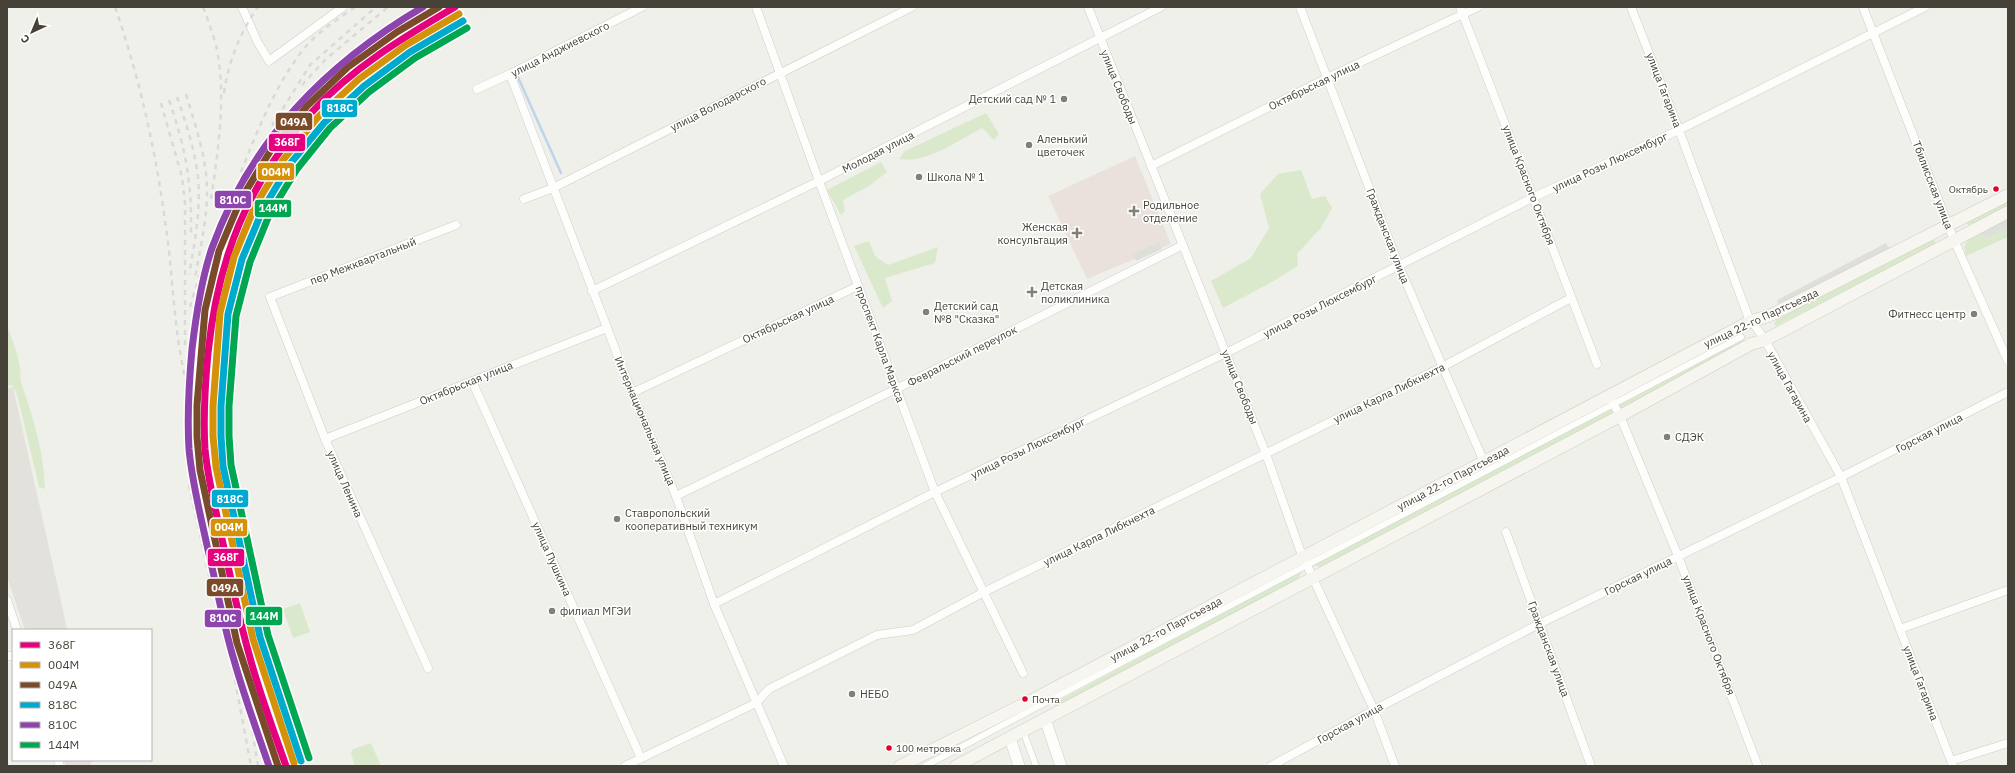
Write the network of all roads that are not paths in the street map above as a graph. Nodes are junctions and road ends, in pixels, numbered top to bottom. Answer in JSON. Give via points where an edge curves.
{"nodes":[{"id":1,"x":242,"y":7,"type":"edge"},
{"id":2,"x":343,"y":7,"type":"edge"},
{"id":3,"x":642,"y":7,"type":"edge"},
{"id":4,"x":756,"y":7,"type":"edge"},
{"id":5,"x":912,"y":7,"type":"edge"},
{"id":6,"x":1088,"y":7,"type":"edge"},
{"id":7,"x":1160,"y":7,"type":"edge"},
{"id":8,"x":1300,"y":7,"type":"edge"},
{"id":9,"x":1478,"y":7,"type":"edge"},
{"id":10,"x":1631,"y":7,"type":"edge"},
{"id":11,"x":1863,"y":7,"type":"edge"},
{"id":12,"x":1925,"y":7,"type":"edge"},
{"id":13,"x":1462,"y":11,"type":"edge"},
{"id":14,"x":1873,"y":33,"type":"junction"},
{"id":15,"x":1100,"y":39,"type":"junction"},
{"id":16,"x":780,"y":73,"type":"junction"},
{"id":17,"x":510,"y":74,"type":"junction"},
{"id":18,"x":1327,"y":78,"type":"junction"},
{"id":19,"x":478,"y":89,"type":"dead end"},
{"id":20,"x":1679,"y":130,"type":"junction"},
{"id":21,"x":1151,"y":166,"type":"junction"},
{"id":22,"x":819,"y":182,"type":"junction"},
{"id":23,"x":553,"y":188,"type":"junction"},
{"id":24,"x":2008,"y":195,"type":"edge"},
{"id":25,"x":1534,"y":197,"type":"junction"},
{"id":26,"x":524,"y":199,"type":"dead end"},
{"id":27,"x":2008,"y":212,"type":"edge"},
{"id":28,"x":456,"y":225,"type":"dead end"},
{"id":29,"x":1949,"y":225,"type":"junction"},
{"id":30,"x":1954,"y":240,"type":"junction"},
{"id":31,"x":1183,"y":245,"type":"junction"},
{"id":32,"x":1399,"y":266,"type":"junction"},
{"id":33,"x":858,"y":286,"type":"junction"},
{"id":34,"x":592,"y":290,"type":"junction"},
{"id":35,"x":270,"y":297,"type":"joint"},
{"id":36,"x":1571,"y":298,"type":"junction"},
{"id":37,"x":1751,"y":321,"type":"junction"},
{"id":38,"x":607,"y":328,"type":"junction"},
{"id":39,"x":1741,"y":337,"type":"dead end"},
{"id":40,"x":1765,"y":340,"type":"junction"},
{"id":41,"x":1226,"y":353,"type":"junction"},
{"id":42,"x":2008,"y":361,"type":"edge"},
{"id":43,"x":1597,"y":364,"type":"dead end"},
{"id":44,"x":1442,"y":367,"type":"junction"},
{"id":45,"x":472,"y":381,"type":"junction"},
{"id":46,"x":896,"y":389,"type":"junction"},
{"id":47,"x":2008,"y":392,"type":"edge"},
{"id":48,"x":632,"y":393,"type":"junction"},
{"id":49,"x":1612,"y":400,"type":"junction"},
{"id":50,"x":1620,"y":416,"type":"junction"},
{"id":51,"x":325,"y":439,"type":"junction"},
{"id":52,"x":1266,"y":454,"type":"junction"},
{"id":53,"x":1484,"y":462,"type":"junction"},
{"id":54,"x":1841,"y":478,"type":"junction"},
{"id":55,"x":935,"y":492,"type":"junction"},
{"id":56,"x":676,"y":496,"type":"junction"},
{"id":57,"x":1506,"y":532,"type":"dead end"},
{"id":58,"x":1678,"y":556,"type":"junction"},
{"id":59,"x":1305,"y":561,"type":"junction"},
{"id":60,"x":1314,"y":577,"type":"junction"},
{"id":61,"x":2008,"y":590,"type":"edge"},
{"id":62,"x":984,"y":592,"type":"junction"},
{"id":63,"x":7,"y":600,"type":"edge"},
{"id":64,"x":714,"y":604,"type":"junction"},
{"id":65,"x":1539,"y":624,"type":"junction"},
{"id":66,"x":17,"y":629,"type":"edge"},
{"id":67,"x":1900,"y":629,"type":"junction"},
{"id":68,"x":428,"y":668,"type":"dead end"},
{"id":69,"x":1023,"y":673,"type":"dead end"},
{"id":70,"x":756,"y":704,"type":"junction"},
{"id":71,"x":1374,"y":710,"type":"junction"},
{"id":72,"x":1045,"y":719,"type":"junction"},
{"id":73,"x":1023,"y":731,"type":"junction"},
{"id":74,"x":1010,"y":738,"type":"junction"},
{"id":75,"x":2008,"y":743,"type":"edge"},
{"id":76,"x":641,"y":758,"type":"junction"},
{"id":77,"x":1952,"y":763,"type":"edge"},
{"id":78,"x":625,"y":766,"type":"edge"},
{"id":79,"x":784,"y":766,"type":"edge"},
{"id":80,"x":900,"y":766,"type":"edge"},
{"id":81,"x":925,"y":766,"type":"edge"},
{"id":82,"x":956,"y":766,"type":"edge"},
{"id":83,"x":1019,"y":766,"type":"edge"},
{"id":84,"x":1036,"y":766,"type":"edge"},
{"id":85,"x":1060,"y":766,"type":"edge"},
{"id":86,"x":1271,"y":766,"type":"edge"},
{"id":87,"x":1395,"y":766,"type":"edge"},
{"id":88,"x":1591,"y":766,"type":"edge"},
{"id":89,"x":1758,"y":766,"type":"edge"}],
"edges":[{"from":1,"to":2,"type":"street","via":[[256,41],[269,61]]},
{"from":3,"to":17,"type":"street","name":"улица Анджиевского"},
{"from":4,"to":16,"type":"street","name":"проспект Карла Маркса"},
{"from":5,"to":16,"type":"street","name":"улица Володарского"},
{"from":6,"to":15,"type":"street","name":"улица Свободы"},
{"from":7,"to":15,"type":"street","name":"Молодая улица"},
{"from":8,"to":18,"type":"street","name":"Гражданская улица"},
{"from":9,"to":13,"type":"street","name":"Октябрьская улица"},
{"from":10,"to":20,"type":"street","name":"улица Гагарина"},
{"from":11,"to":14,"type":"street","name":"Тбилисская улица"},
{"from":12,"to":14,"type":"street","name":"улица Розы Люксембург"},
{"from":13,"to":18,"type":"street","name":"Октябрьская улица"},
{"from":13,"to":25,"type":"street","name":"улица Красного Октября"},
{"from":14,"to":20,"type":"street","name":"улица Розы Люксембург"},
{"from":14,"to":29,"type":"street","name":"Тбилисская улица"},
{"from":15,"to":21,"type":"street","name":"улица Свободы"},
{"from":15,"to":22,"type":"street","name":"Молодая улица"},
{"from":16,"to":22,"type":"street","name":"проспект Карла Маркса"},
{"from":16,"to":23,"type":"street","name":"улица Володарского"},
{"from":17,"to":19,"type":"street","name":"улица Анджиевского"},
{"from":17,"to":23,"type":"street","name":"Интернациональная улица"},
{"from":18,"to":21,"type":"street","name":"Октябрьская улица"},
{"from":18,"to":32,"type":"street","name":"Гражданская улица"},
{"from":20,"to":25,"type":"street","name":"улица Розы Люксембург"},
{"from":20,"to":37,"type":"street","name":"улица Гагарина"},
{"from":21,"to":31,"type":"street","name":"улица Свободы"},
{"from":22,"to":33,"type":"street","name":"проспект Карла Маркса"},
{"from":22,"to":34,"type":"street","name":"Молодая улица"},
{"from":23,"to":26,"type":"street","name":"улица Володарского"},
{"from":23,"to":34,"type":"street","name":"Интернациональная улица"},
{"from":24,"to":29,"type":"main road","name":"улица 22-го Партсъезда"},
{"from":25,"to":32,"type":"street","name":"улица Розы Люксембург"},
{"from":25,"to":36,"type":"street","name":"улица Красного Октября"},
{"from":27,"to":30,"type":"main road","name":"улица 22-го Партсъезда"},
{"from":28,"to":35,"type":"street","name":"пер Межквартальный"},
{"from":29,"to":30,"type":"street","name":"Тбилисская улица"},
{"from":29,"to":37,"type":"main road","name":"улица 22-го Партсъезда","via":[[1769,316]]},
{"from":30,"to":40,"type":"main road","name":"улица 22-го Партсъезда"},
{"from":30,"to":42,"type":"street","name":"Тбилисская улица"},
{"from":31,"to":41,"type":"street","name":"улица Свободы"},
{"from":31,"to":46,"type":"street","name":"Февральский переулок"},
{"from":32,"to":41,"type":"street","name":"улица Розы Люксембург"},
{"from":32,"to":44,"type":"street","name":"Гражданская улица"},
{"from":33,"to":46,"type":"street","name":"проспект Карла Маркса"},
{"from":33,"to":48,"type":"street","name":"Октябрьская улица"},
{"from":34,"to":38,"type":"street","name":"Интернациональная улица"},
{"from":35,"to":51,"type":"street","name":"улица Ленина"},
{"from":36,"to":43,"type":"street","name":"улица Красного Октября"},
{"from":36,"to":44,"type":"street","name":"улица Карла Либкнехта"},
{"from":37,"to":40,"type":"street","name":"улица Гагарина"},
{"from":37,"to":49,"type":"main road","name":"улица 22-го Партсъезда"},
{"from":38,"to":45,"type":"street","name":"Октябрьская улица"},
{"from":38,"to":48,"type":"street","name":"Интернациональная улица"},
{"from":39,"to":49,"type":"street"},
{"from":40,"to":50,"type":"main road","name":"улица 22-го Партсъезда","via":[[1751,344]]},
{"from":40,"to":54,"type":"street","name":"улица Гагарина"},
{"from":41,"to":52,"type":"street","name":"улица Свободы"},
{"from":41,"to":55,"type":"street","name":"улица Розы Люксембург"},
{"from":44,"to":52,"type":"street","name":"улица Карла Либкнехта"},
{"from":44,"to":53,"type":"street","name":"Гражданская улица"},
{"from":45,"to":51,"type":"street","name":"Октябрьская улица"},
{"from":45,"to":76,"type":"street","name":"улица Пушкина"},
{"from":46,"to":55,"type":"street","name":"проспект Карла Маркса"},
{"from":46,"to":56,"type":"street","name":"Февральский переулок"},
{"from":47,"to":54,"type":"street","name":"Горская улица"},
{"from":48,"to":56,"type":"street","name":"Интернациональная улица"},
{"from":49,"to":50,"type":"street","name":"улица Красного Октября"},
{"from":49,"to":53,"type":"main road","name":"улица 22-го Партсъезда"},
{"from":49,"to":59,"type":"street"},
{"from":50,"to":58,"type":"street","name":"улица Красного Октября"},
{"from":50,"to":60,"type":"main road","name":"улица 22-го Партсъезда"},
{"from":51,"to":68,"type":"street","name":"улица Ленина"},
{"from":52,"to":59,"type":"street","name":"улица Свободы"},
{"from":52,"to":62,"type":"street","name":"улица Карла Либкнехта"},
{"from":53,"to":59,"type":"main road","name":"улица 22-го Партсъезда"},
{"from":54,"to":58,"type":"street","name":"Горская улица"},
{"from":54,"to":67,"type":"street","name":"улица Гагарина"},
{"from":55,"to":62,"type":"street","name":"проспект Карла Маркса"},
{"from":55,"to":64,"type":"street","name":"улица Розы Люксембург"},
{"from":56,"to":64,"type":"street","name":"Интернациональная улица"},
{"from":57,"to":65,"type":"street","name":"Гражданская улица"},
{"from":58,"to":65,"type":"street","name":"Горская улица"},
{"from":58,"to":89,"type":"street","name":"улица Красного Октября"},
{"from":59,"to":60,"type":"street","name":"улица Свободы"},
{"from":59,"to":80,"type":"main road","name":"улица 22-го Партсъезда"},
{"from":59,"to":81,"type":"street"},
{"from":60,"to":71,"type":"street","name":"улица Свободы"},
{"from":60,"to":72,"type":"main road","name":"улица 22-го Партсъезда"},
{"from":61,"to":67,"type":"street"},
{"from":62,"to":69,"type":"street","name":"проспект Карла Маркса"},
{"from":62,"to":70,"type":"street","name":"улица Карла Либкнехта","via":[[914,630],[877,635],[769,689]]},
{"from":63,"to":66,"type":"street"},
{"from":64,"to":70,"type":"street","name":"Интернациональная улица"},
{"from":65,"to":71,"type":"street","name":"Горская улица"},
{"from":65,"to":88,"type":"street","name":"Гражданская улица"},
{"from":67,"to":77,"type":"street","name":"улица Гагарина"},
{"from":70,"to":76,"type":"street","name":"улица Карла Либкнехта"},
{"from":70,"to":79,"type":"street","name":"Интернациональная улица"},
{"from":71,"to":86,"type":"street","name":"Горская улица"},
{"from":71,"to":87,"type":"street","name":"улица Свободы"},
{"from":72,"to":73,"type":"main road","name":"улица 22-го Партсъезда"},
{"from":72,"to":85,"type":"street"},
{"from":73,"to":74,"type":"main road","name":"улица 22-го Партсъезда"},
{"from":73,"to":84,"type":"street"},
{"from":74,"to":82,"type":"main road","name":"улица 22-го Партсъезда"},
{"from":74,"to":83,"type":"street"},
{"from":75,"to":77,"type":"street"},
{"from":76,"to":78,"type":"street","name":"улица Карла Либкнехта"}]}
